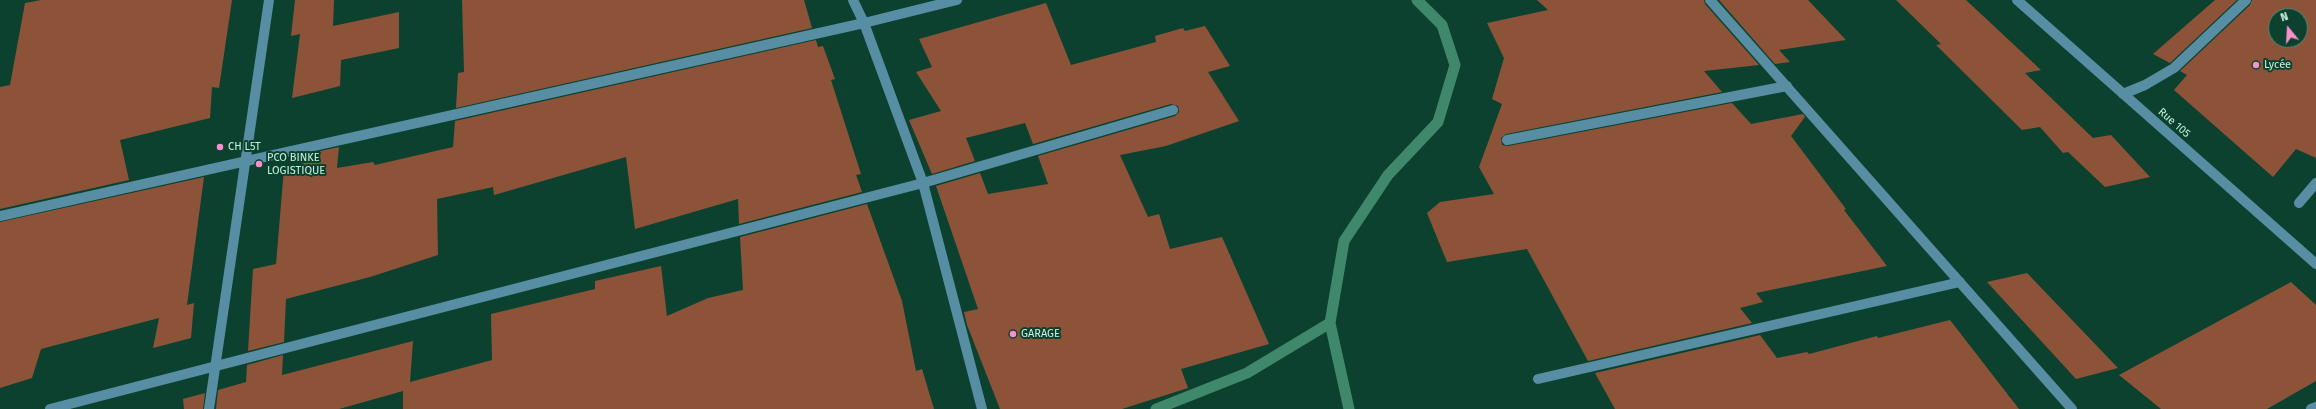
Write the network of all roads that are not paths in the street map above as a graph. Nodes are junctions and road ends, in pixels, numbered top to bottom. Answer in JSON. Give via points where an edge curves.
{"nodes":[{"id":1,"x":269,"y":0,"type":"edge"},
{"id":2,"x":853,"y":0,"type":"edge"},
{"id":3,"x":957,"y":0,"type":"edge"},
{"id":4,"x":1710,"y":0,"type":"edge"},
{"id":5,"x":2017,"y":0,"type":"edge"},
{"id":6,"x":2246,"y":0,"type":"edge"},
{"id":7,"x":864,"y":23,"type":"junction"},
{"id":8,"x":1787,"y":86,"type":"junction"},
{"id":9,"x":2123,"y":94,"type":"junction"},
{"id":10,"x":1172,"y":110,"type":"dead end"},
{"id":11,"x":1508,"y":140,"type":"dead end"},
{"id":12,"x":246,"y":159,"type":"junction"},
{"id":13,"x":2316,"y":182,"type":"edge"},
{"id":14,"x":923,"y":183,"type":"junction"},
{"id":15,"x":2299,"y":203,"type":"dead end"},
{"id":16,"x":0,"y":216,"type":"edge"},
{"id":17,"x":2316,"y":264,"type":"edge"},
{"id":18,"x":1960,"y":282,"type":"junction"},
{"id":19,"x":216,"y":364,"type":"junction"},
{"id":20,"x":1538,"y":379,"type":"dead end"},
{"id":21,"x":2316,"y":407,"type":"edge"},
{"id":22,"x":50,"y":409,"type":"edge"},
{"id":23,"x":209,"y":409,"type":"edge"},
{"id":24,"x":982,"y":409,"type":"edge"},
{"id":25,"x":2072,"y":409,"type":"edge"},
{"id":26,"x":2311,"y":409,"type":"edge"}],
"edges":[{"from":1,"to":12,"type":"street"},
{"from":2,"to":7,"type":"street"},
{"from":3,"to":7,"type":"street"},
{"from":4,"to":8,"type":"street"},
{"from":5,"to":9,"type":"street","name":"Rue 105"},
{"from":6,"to":9,"type":"street","via":[[2174,68]]},
{"from":7,"to":12,"type":"street"},
{"from":7,"to":14,"type":"street"},
{"from":8,"to":11,"type":"street"},
{"from":8,"to":18,"type":"street"},
{"from":9,"to":17,"type":"street","name":"Rue 105"},
{"from":10,"to":14,"type":"street"},
{"from":12,"to":16,"type":"street"},
{"from":12,"to":19,"type":"street"},
{"from":13,"to":15,"type":"street"},
{"from":14,"to":19,"type":"street"},
{"from":14,"to":24,"type":"street"},
{"from":18,"to":20,"type":"street"},
{"from":18,"to":25,"type":"street"},
{"from":19,"to":22,"type":"street"},
{"from":19,"to":23,"type":"street"},
{"from":21,"to":26,"type":"street"}]}
